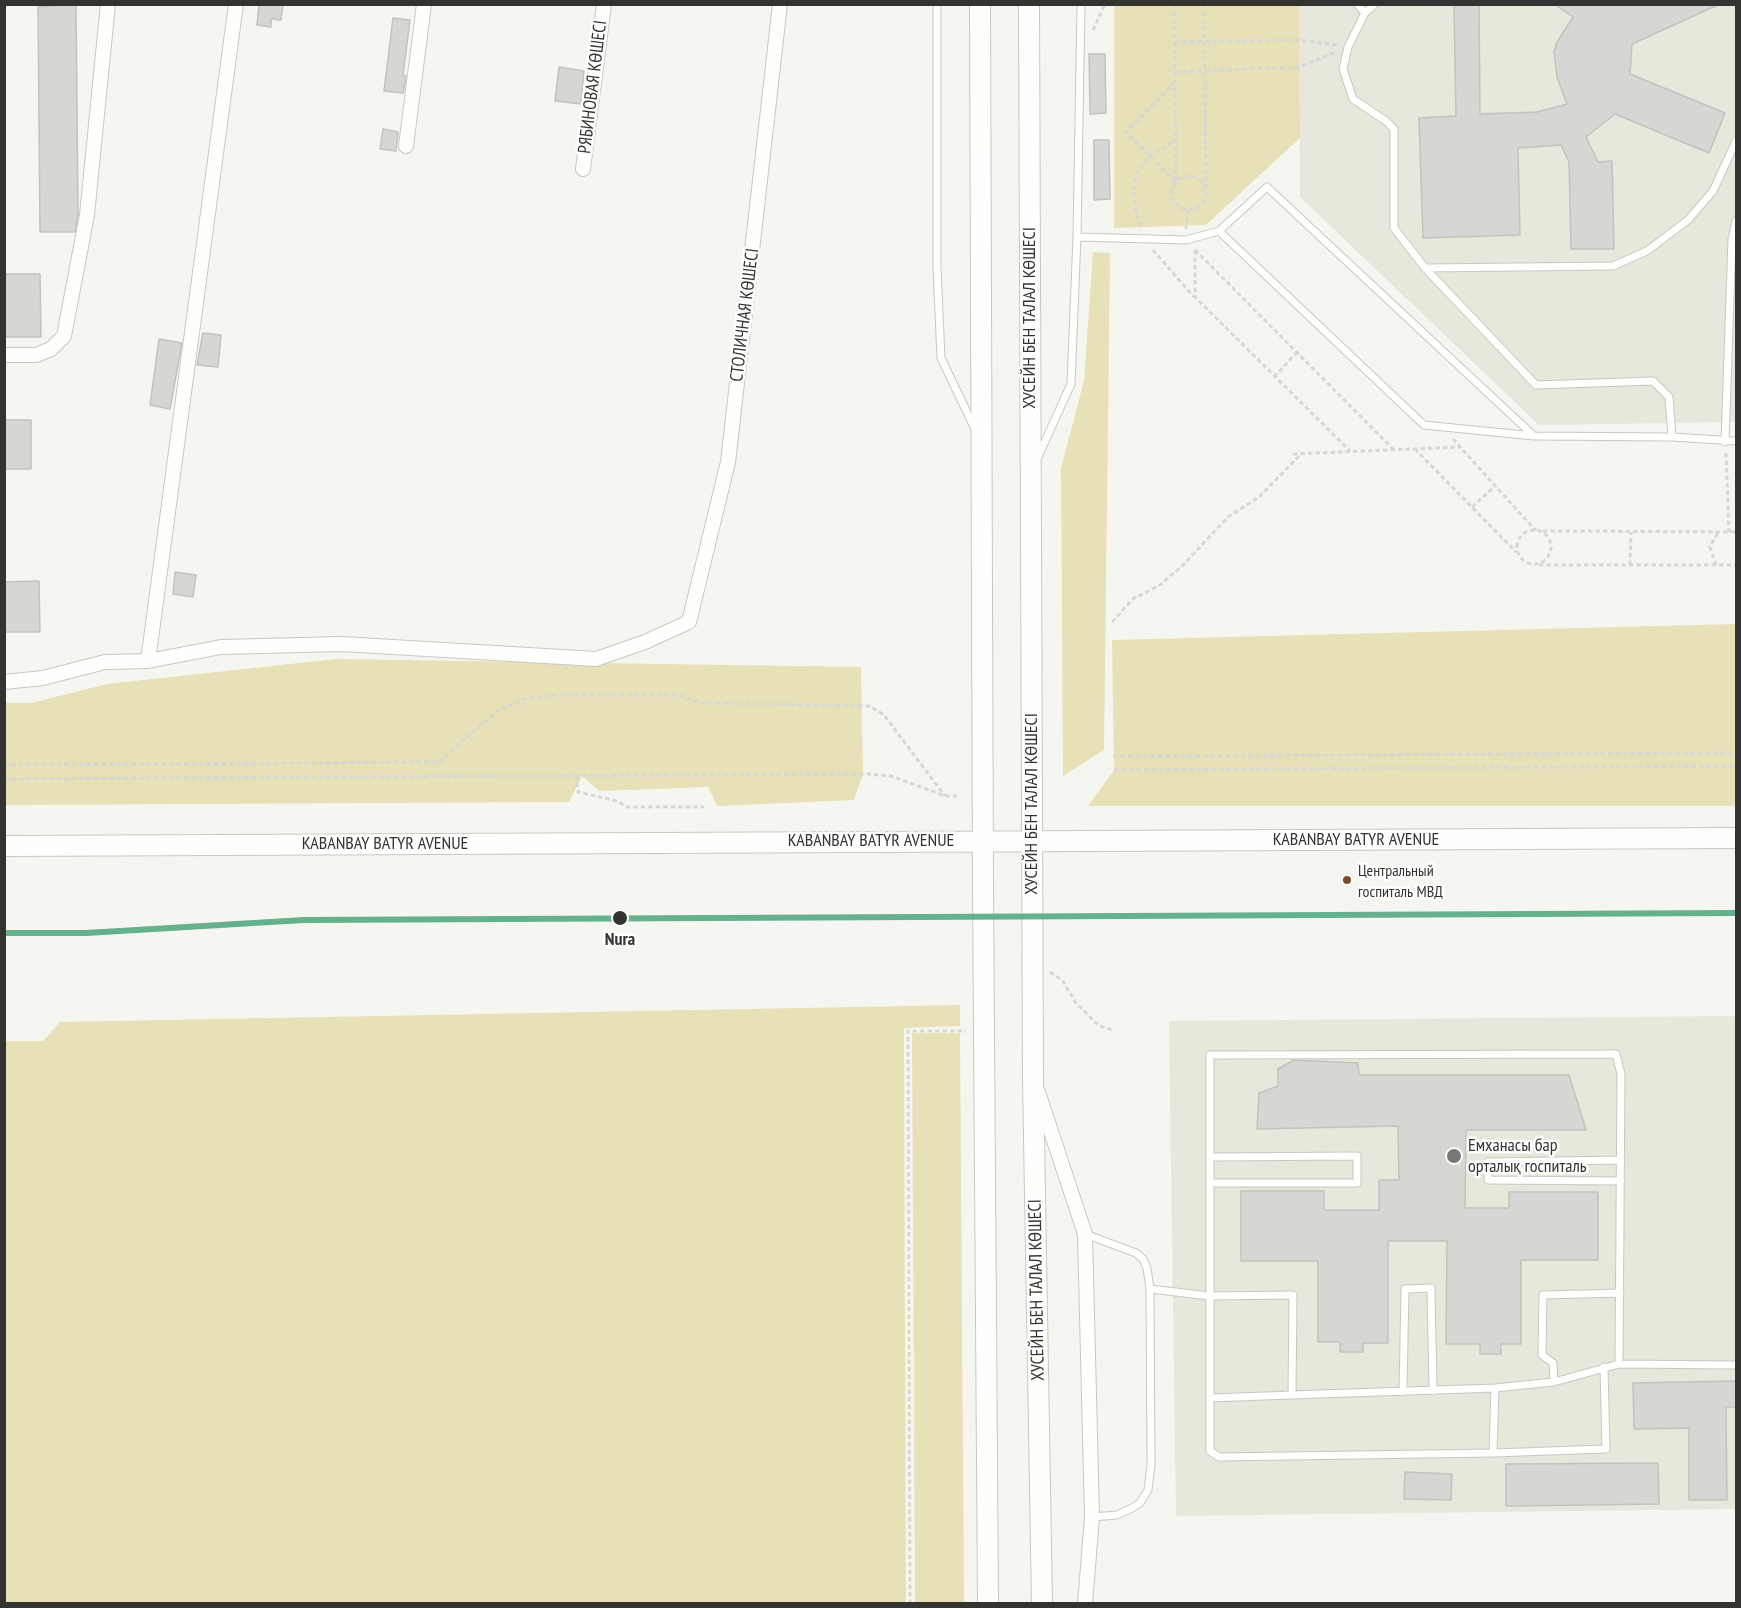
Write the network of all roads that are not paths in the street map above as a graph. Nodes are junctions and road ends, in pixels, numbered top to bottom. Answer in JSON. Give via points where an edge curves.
{"nodes":[{"id":1,"x":108,"y":4,"type":"edge"},
{"id":2,"x":236,"y":4,"type":"edge"},
{"id":3,"x":424,"y":4,"type":"edge"},
{"id":4,"x":604,"y":4,"type":"edge"},
{"id":5,"x":780,"y":4,"type":"edge"},
{"id":6,"x":937,"y":4,"type":"edge"},
{"id":7,"x":981,"y":4,"type":"edge"},
{"id":8,"x":1029,"y":4,"type":"edge"},
{"id":9,"x":1081,"y":4,"type":"edge"},
{"id":10,"x":1357,"y":4,"type":"edge"},
{"id":11,"x":1375,"y":4,"type":"edge"},
{"id":12,"x":1365,"y":13,"type":"junction"},
{"id":13,"x":1737,"y":141,"type":"edge"},
{"id":14,"x":406,"y":146,"type":"dead end"},
{"id":15,"x":583,"y":169,"type":"dead end"},
{"id":16,"x":1737,"y":221,"type":"edge"},
{"id":17,"x":1219,"y":231,"type":"junction"},
{"id":18,"x":1077,"y":237,"type":"junction"},
{"id":19,"x":1425,"y":268,"type":"junction"},
{"id":20,"x":4,"y":355,"type":"edge"},
{"id":21,"x":1534,"y":435,"type":"junction"},
{"id":22,"x":1672,"y":437,"type":"junction"},
{"id":23,"x":1737,"y":441,"type":"edge"},
{"id":24,"x":1725,"y":442,"type":"junction"},
{"id":25,"x":982,"y":444,"type":"junction"},
{"id":26,"x":1031,"y":472,"type":"junction"},
{"id":27,"x":148,"y":661,"type":"junction"},
{"id":28,"x":4,"y":682,"type":"edge"},
{"id":29,"x":1737,"y":838,"type":"edge"},
{"id":30,"x":983,"y":840,"type":"junction"},
{"id":31,"x":1033,"y":841,"type":"junction"},
{"id":32,"x":4,"y":846,"type":"edge"},
{"id":33,"x":1033,"y":1077,"type":"junction"},
{"id":34,"x":1210,"y":1157,"type":"junction"},
{"id":35,"x":1621,"y":1160,"type":"junction"},
{"id":36,"x":1621,"y":1181,"type":"junction"},
{"id":37,"x":1210,"y":1183,"type":"junction"},
{"id":38,"x":1085,"y":1234,"type":"junction"},
{"id":39,"x":1150,"y":1289,"type":"junction"},
{"id":40,"x":1620,"y":1293,"type":"junction"},
{"id":41,"x":1210,"y":1296,"type":"junction"},
{"id":42,"x":1619,"y":1364,"type":"junction"},
{"id":43,"x":1737,"y":1365,"type":"edge"},
{"id":44,"x":1604,"y":1367,"type":"junction"},
{"id":45,"x":1554,"y":1382,"type":"junction"},
{"id":46,"x":1495,"y":1388,"type":"junction"},
{"id":47,"x":1433,"y":1391,"type":"junction"},
{"id":48,"x":1403,"y":1392,"type":"junction"},
{"id":49,"x":1292,"y":1395,"type":"junction"},
{"id":50,"x":1210,"y":1398,"type":"junction"},
{"id":51,"x":1493,"y":1453,"type":"junction"},
{"id":52,"x":1092,"y":1517,"type":"junction"},
{"id":53,"x":988,"y":1604,"type":"edge"},
{"id":54,"x":1042,"y":1604,"type":"edge"},
{"id":55,"x":1085,"y":1604,"type":"edge"}],
"edges":[{"from":1,"to":20,"type":"street","via":[[87,215],[64,336],[51,349],[36,355]]},
{"from":2,"to":27,"type":"street"},
{"from":3,"to":14,"type":"street"},
{"from":4,"to":15,"type":"street","name":"РЯБИНОВАЯ КӨШЕСІ"},
{"from":5,"to":27,"type":"street","name":"СТОЛИЧНАЯ КӨШЕСІ","via":[[728,462],[689,621],[596,660],[342,644],[221,647]]},
{"from":6,"to":25,"type":"lane","via":[[940,358]]},
{"from":7,"to":25,"type":"street"},
{"from":8,"to":26,"type":"street","name":"ХУСЕЙН БЕН ТАЛАЛ КӨШЕСІ"},
{"from":9,"to":18,"type":"lane"},
{"from":10,"to":12,"type":"lane"},
{"from":11,"to":12,"type":"lane"},
{"from":12,"to":19,"type":"lane","via":[[1348,47],[1343,69],[1353,99],[1394,129],[1394,228]]},
{"from":13,"to":19,"type":"lane","via":[[1713,191],[1689,220],[1647,251],[1613,266]]},
{"from":16,"to":24,"type":"lane","via":[[1732,239]]},
{"from":17,"to":18,"type":"lane","via":[[1186,240]]},
{"from":17,"to":21,"type":"lane","via":[[1424,425]]},
{"from":17,"to":21,"type":"lane","via":[[1267,187]]},
{"from":18,"to":26,"type":"lane","via":[[1071,384]]},
{"from":19,"to":22,"type":"lane","via":[[1536,385],[1653,381],[1669,398]]},
{"from":21,"to":22,"type":"lane"},
{"from":22,"to":24,"type":"lane"},
{"from":23,"to":24,"type":"lane"},
{"from":25,"to":30,"type":"street"},
{"from":26,"to":31,"type":"street","name":"ХУСЕЙН БЕН ТАЛАЛ КӨШЕСІ"},
{"from":27,"to":28,"type":"street","via":[[105,662],[43,678]]},
{"from":29,"to":31,"type":"street","name":"KABANBAY BATYR AVENUE"},
{"from":30,"to":31,"type":"street","name":"KABANBAY BATYR AVENUE"},
{"from":30,"to":32,"type":"street","name":"KABANBAY BATYR AVENUE"},
{"from":30,"to":53,"type":"street"},
{"from":31,"to":33,"type":"street","name":"ХУСЕЙН БЕН ТАЛАЛ КӨШЕСІ"},
{"from":33,"to":38,"type":"street"},
{"from":33,"to":54,"type":"street","name":"ХУСЕЙН БЕН ТАЛАЛ КӨШЕСІ"},
{"from":34,"to":35,"type":"lane","via":[[1210,1055],[1616,1054],[1621,1074]]},
{"from":34,"to":37,"type":"lane"},
{"from":34,"to":37,"type":"lane","via":[[1357,1156],[1357,1183]]},
{"from":35,"to":36,"type":"lane"},
{"from":35,"to":36,"type":"lane","via":[[1488,1162],[1488,1180]]},
{"from":36,"to":40,"type":"lane"},
{"from":37,"to":41,"type":"lane"},
{"from":38,"to":39,"type":"lane","via":[[1136,1253],[1143,1259]]},
{"from":38,"to":52,"type":"street"},
{"from":39,"to":41,"type":"lane"},
{"from":39,"to":52,"type":"lane","via":[[1148,1490],[1132,1509]]},
{"from":40,"to":42,"type":"lane"},
{"from":40,"to":45,"type":"lane","via":[[1543,1295],[1542,1355],[1552,1363]]},
{"from":41,"to":49,"type":"lane","via":[[1293,1295]]},
{"from":41,"to":50,"type":"lane"},
{"from":42,"to":43,"type":"lane"},
{"from":42,"to":44,"type":"lane"},
{"from":44,"to":45,"type":"lane"},
{"from":44,"to":51,"type":"lane","via":[[1606,1449]]},
{"from":45,"to":46,"type":"lane"},
{"from":46,"to":47,"type":"lane"},
{"from":46,"to":51,"type":"lane"},
{"from":47,"to":48,"type":"lane"},
{"from":47,"to":48,"type":"lane","via":[[1431,1288],[1405,1288]]},
{"from":48,"to":49,"type":"lane"},
{"from":49,"to":50,"type":"lane"},
{"from":50,"to":51,"type":"lane","via":[[1210,1451],[1219,1457]]},
{"from":52,"to":55,"type":"street"}]}
